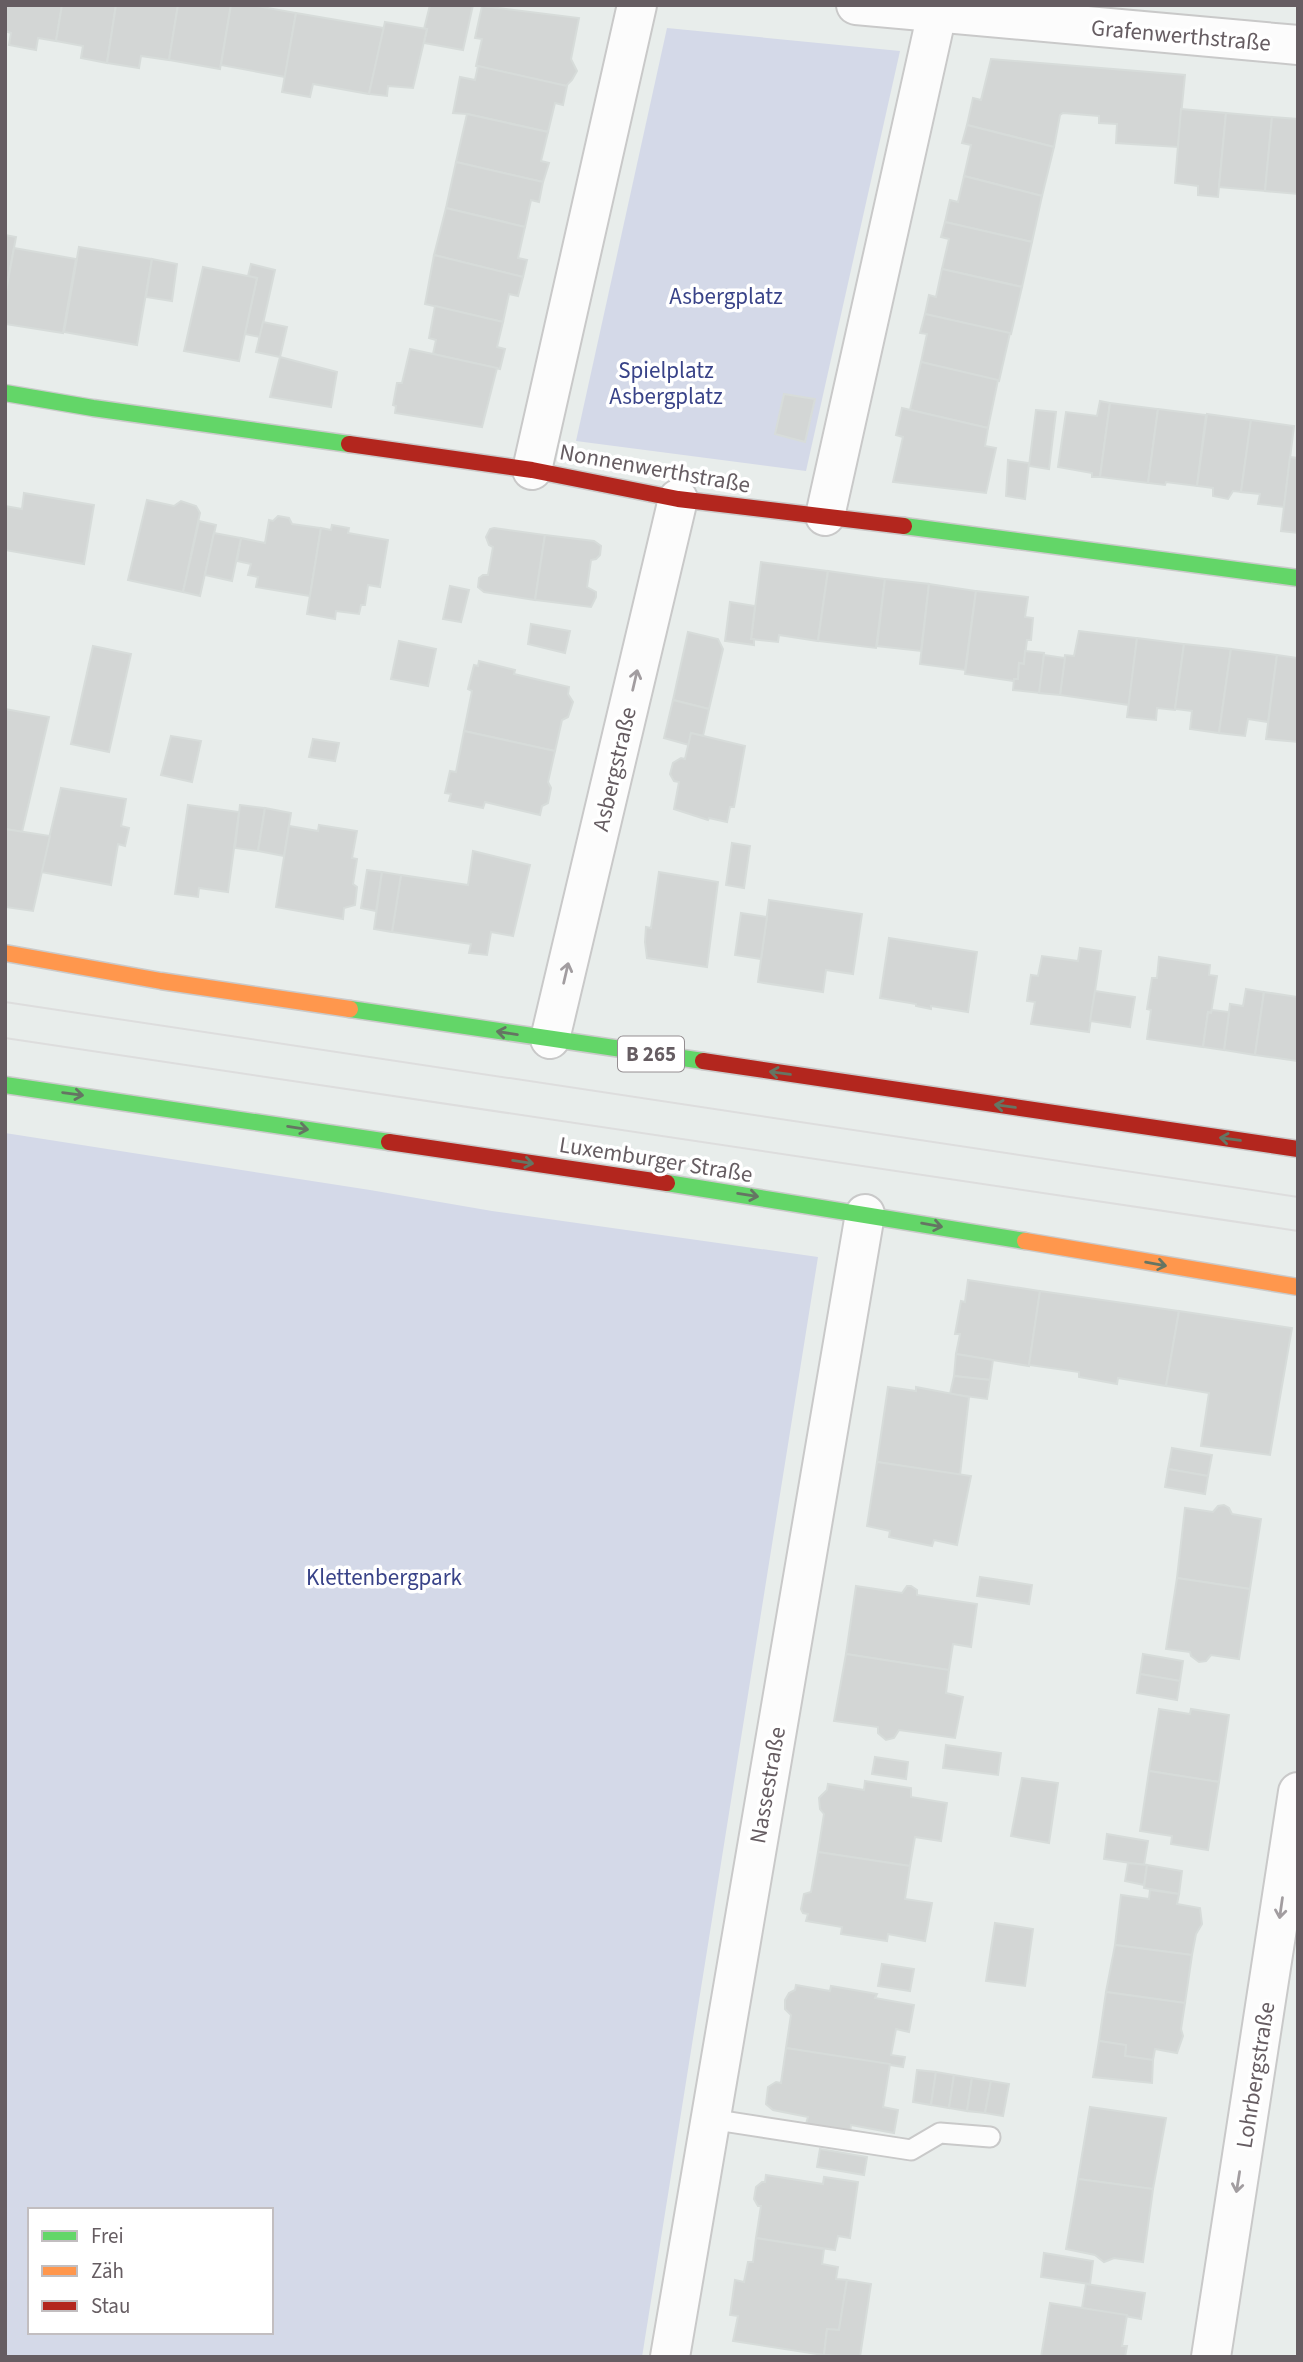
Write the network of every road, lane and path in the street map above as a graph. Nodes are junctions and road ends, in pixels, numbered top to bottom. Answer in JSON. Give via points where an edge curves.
{"nodes":[{"id":1,"x":637,"y":5,"type":"edge"},
{"id":2,"x":856,"y":5,"type":"edge"},
{"id":3,"x":937,"y":13,"type":"junction"},
{"id":4,"x":1298,"y":45,"type":"edge"},
{"id":5,"x":5,"y":393,"type":"edge"},
{"id":6,"x":532,"y":470,"type":"junction"},
{"id":7,"x":678,"y":499,"type":"junction"},
{"id":8,"x":825,"y":516,"type":"junction"},
{"id":9,"x":1298,"y":578,"type":"edge"},
{"id":10,"x":5,"y":953,"type":"edge"},
{"id":11,"x":550,"y":1039,"type":"junction"},
{"id":12,"x":5,"y":1085,"type":"edge"},
{"id":13,"x":1298,"y":1149,"type":"edge"},
{"id":14,"x":865,"y":1214,"type":"junction"},
{"id":15,"x":1298,"y":1272,"type":"edge"},
{"id":16,"x":1252,"y":1280,"type":"junction"},
{"id":17,"x":1298,"y":1287,"type":"edge"},
{"id":18,"x":1298,"y":1793,"type":"edge"},
{"id":19,"x":710,"y":2119,"type":"junction"},
{"id":20,"x":990,"y":2137,"type":"dead end"},
{"id":21,"x":670,"y":2357,"type":"edge"},
{"id":22,"x":1210,"y":2357,"type":"edge"}],
"edges":[{"from":1,"to":6,"type":"street"},
{"from":2,"to":3,"type":"street","name":"Grafenwerthstraße"},
{"from":3,"to":4,"type":"street","name":"Grafenwerthstraße"},
{"from":3,"to":8,"type":"street"},
{"from":5,"to":6,"type":"main road","name":"Nonnenwerthstraße"},
{"from":6,"to":7,"type":"main road","name":"Nonnenwerthstraße"},
{"from":7,"to":8,"type":"main road","name":"Nonnenwerthstraße"},
{"from":11,"to":7,"type":"street","name":"Asbergstraße","one_way":true},
{"from":8,"to":9,"type":"main road","name":"Nonnenwerthstraße"},
{"from":11,"to":10,"type":"main road","number":"B 265","one_way":true},
{"from":13,"to":11,"type":"main road","number":"B 265","one_way":true},
{"from":12,"to":14,"type":"main road","name":"Luxemburger Straße","one_way":true},
{"from":14,"to":16,"type":"main road","name":"Luxemburger Straße","one_way":true},
{"from":14,"to":19,"type":"street","name":"Nassestraße"},
{"from":15,"to":16,"type":"main road"},
{"from":16,"to":17,"type":"main road","name":"Luxemburger Straße"},
{"from":18,"to":22,"type":"street","name":"Lohrbergstraße","one_way":true},
{"from":19,"to":20,"type":"lane","via":[[911,2150],[940,2133]]},
{"from":19,"to":21,"type":"street","name":"Nassestraße"}]}
